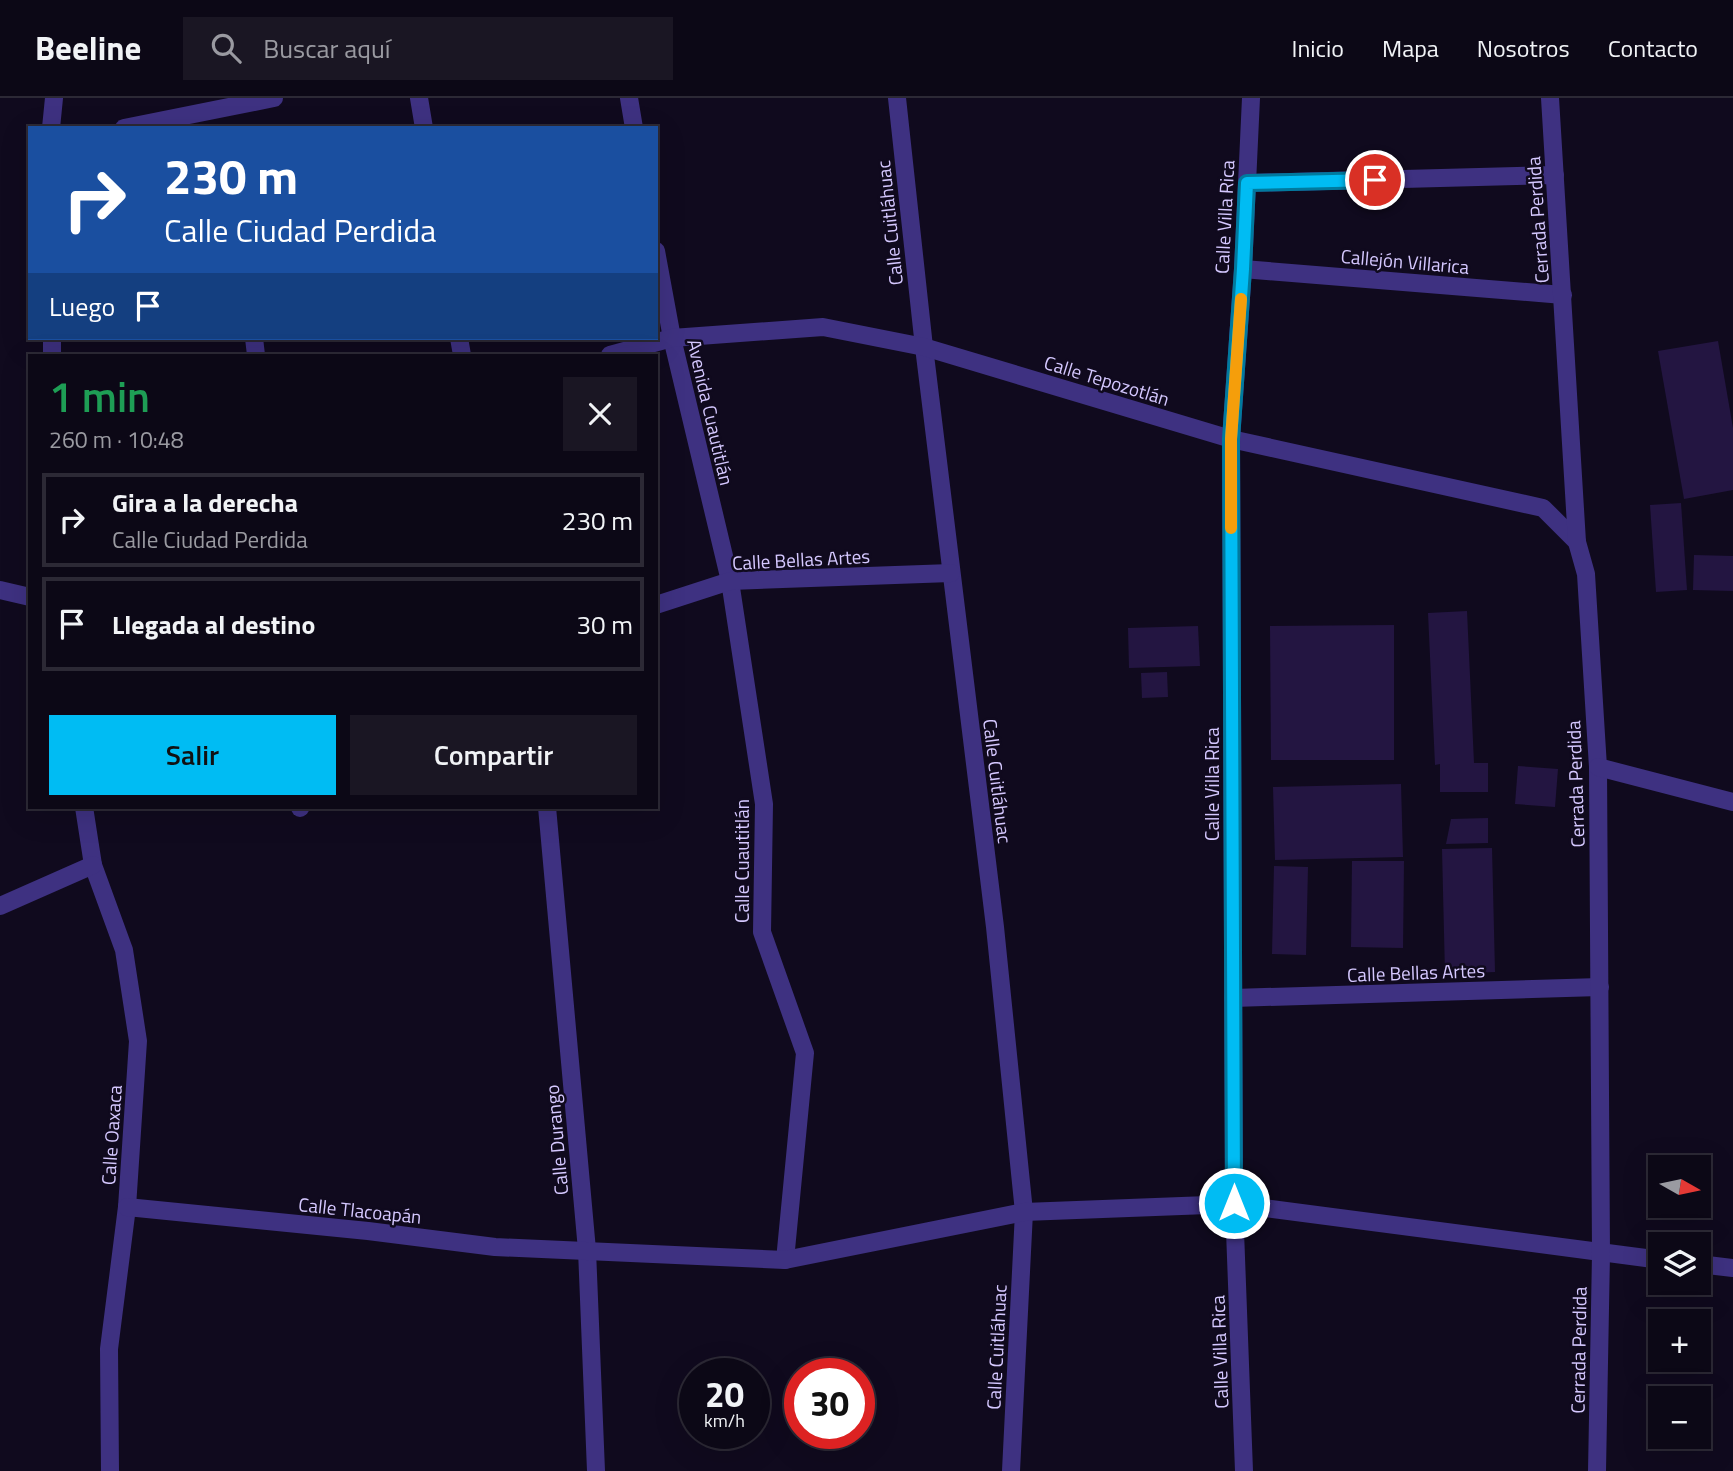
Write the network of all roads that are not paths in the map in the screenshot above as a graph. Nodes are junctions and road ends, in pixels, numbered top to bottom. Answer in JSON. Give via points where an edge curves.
{"nodes":[{"id":1,"x":54,"y":98,"type":"edge"},
{"id":2,"x":274,"y":98,"type":"edge"},
{"id":3,"x":419,"y":98,"type":"edge"},
{"id":4,"x":629,"y":98,"type":"edge"},
{"id":5,"x":897,"y":98,"type":"edge"},
{"id":6,"x":1251,"y":98,"type":"edge"},
{"id":7,"x":1550,"y":98,"type":"edge"},
{"id":8,"x":51,"y":126,"type":"edge"},
{"id":9,"x":134,"y":126,"type":"edge"},
{"id":10,"x":424,"y":126,"type":"edge"},
{"id":11,"x":634,"y":126,"type":"edge"},
{"id":12,"x":1555,"y":175,"type":"junction"},
{"id":13,"x":1247,"y":183,"type":"junction"},
{"id":14,"x":658,"y":262,"type":"edge"},
{"id":15,"x":1243,"y":269,"type":"junction"},
{"id":16,"x":1563,"y":295,"type":"junction"},
{"id":17,"x":672,"y":338,"type":"junction"},
{"id":18,"x":924,"y":347,"type":"junction"},
{"id":19,"x":614,"y":354,"type":"edge"},
{"id":20,"x":1231,"y":439,"type":"junction"},
{"id":21,"x":1577,"y":542,"type":"junction"},
{"id":22,"x":951,"y":573,"type":"junction"},
{"id":23,"x":730,"y":581,"type":"junction"},
{"id":24,"x":0,"y":590,"type":"edge"},
{"id":25,"x":28,"y":597,"type":"edge"},
{"id":26,"x":658,"y":603,"type":"edge"},
{"id":27,"x":1598,"y":767,"type":"junction"},
{"id":28,"x":1733,"y":802,"type":"edge"},
{"id":29,"x":84,"y":809,"type":"edge"},
{"id":30,"x":547,"y":809,"type":"edge"},
{"id":31,"x":93,"y":865,"type":"junction"},
{"id":32,"x":0,"y":906,"type":"edge"},
{"id":33,"x":1600,"y":987,"type":"junction"},
{"id":34,"x":1233,"y":998,"type":"junction"},
{"id":35,"x":1234,"y":1203,"type":"junction"},
{"id":36,"x":127,"y":1207,"type":"junction"},
{"id":37,"x":1024,"y":1212,"type":"junction"},
{"id":38,"x":587,"y":1250,"type":"junction"},
{"id":39,"x":1601,"y":1254,"type":"junction"},
{"id":40,"x":1648,"y":1259,"type":"edge"},
{"id":41,"x":785,"y":1261,"type":"junction"},
{"id":42,"x":1711,"y":1265,"type":"edge"},
{"id":43,"x":1733,"y":1268,"type":"edge"},
{"id":44,"x":110,"y":1471,"type":"edge"},
{"id":45,"x":596,"y":1471,"type":"edge"},
{"id":46,"x":1011,"y":1471,"type":"edge"},
{"id":47,"x":1244,"y":1471,"type":"edge"},
{"id":48,"x":1597,"y":1471,"type":"edge"}],
"edges":[{"from":1,"to":8,"type":"street"},
{"from":2,"to":9,"type":"street"},
{"from":3,"to":10,"type":"street"},
{"from":4,"to":11,"type":"street"},
{"from":5,"to":18,"type":"street","name":"Calle Cuitláhuac"},
{"from":6,"to":13,"type":"street","name":"Calle Villa Rica"},
{"from":7,"to":12,"type":"street","name":"Cerrada Perdida"},
{"from":12,"to":13,"type":"street"},
{"from":12,"to":16,"type":"street","name":"Cerrada Perdida"},
{"from":13,"to":15,"type":"street","name":"Calle Villa Rica"},
{"from":14,"to":17,"type":"street","name":"Avenida Cuautitlán"},
{"from":15,"to":16,"type":"street","name":"Callejón Villarica"},
{"from":15,"to":20,"type":"street","name":"Calle Villa Rica"},
{"from":16,"to":21,"type":"street","name":"Cerrada Perdida"},
{"from":17,"to":18,"type":"street","name":"Calle Tepozotlán","via":[[822,327]]},
{"from":17,"to":19,"type":"street","name":"Calle Tepozotlán"},
{"from":17,"to":23,"type":"street","name":"Avenida Cuautitlán"},
{"from":18,"to":20,"type":"street","name":"Calle Tepozotlán"},
{"from":18,"to":22,"type":"street","name":"Calle Cuitláhuac"},
{"from":20,"to":21,"type":"street","name":"Calle Tepozotlán","via":[[1543,508]]},
{"from":20,"to":34,"type":"street","name":"Calle Villa Rica"},
{"from":21,"to":27,"type":"street","name":"Cerrada Perdida","via":[[1586,574]]},
{"from":22,"to":23,"type":"street","name":"Calle Bellas Artes"},
{"from":22,"to":37,"type":"street","name":"Calle Cuitláhuac","via":[[995,927]]},
{"from":23,"to":26,"type":"street","name":"Calle Bellas Artes"},
{"from":23,"to":41,"type":"street","name":"Calle Cuautitlán","via":[[764,804],[762,932],[805,1053]]},
{"from":24,"to":25,"type":"street"},
{"from":27,"to":28,"type":"street"},
{"from":27,"to":33,"type":"street","name":"Cerrada Perdida"},
{"from":29,"to":31,"type":"street","name":"Calle Oaxaca"},
{"from":30,"to":38,"type":"street","name":"Calle Durango"},
{"from":31,"to":32,"type":"street"},
{"from":31,"to":36,"type":"street","name":"Calle Oaxaca","via":[[124,950],[138,1041]]},
{"from":33,"to":34,"type":"street","name":"Calle Bellas Artes"},
{"from":33,"to":39,"type":"street","name":"Cerrada Perdida"},
{"from":34,"to":35,"type":"street","name":"Calle Villa Rica"},
{"from":35,"to":37,"type":"street","name":"Calle Tlacoapán"},
{"from":35,"to":39,"type":"street","name":"Calle Tlacoapán"},
{"from":35,"to":47,"type":"street","name":"Calle Villa Rica"},
{"from":36,"to":38,"type":"street","name":"Calle Tlacoapán","via":[[495,1247]]},
{"from":36,"to":44,"type":"street","name":"Calle Oaxaca","via":[[109,1349]]},
{"from":37,"to":41,"type":"street","name":"Calle Tlacoapán"},
{"from":37,"to":46,"type":"street","name":"Calle Cuitláhuac"},
{"from":38,"to":41,"type":"street","name":"Calle Tlacoapán"},
{"from":38,"to":45,"type":"street","name":"Calle Durango"},
{"from":39,"to":40,"type":"street","name":"Calle Tlacoapán"},
{"from":39,"to":48,"type":"street","name":"Cerrada Perdida"},
{"from":42,"to":43,"type":"street"}]}
